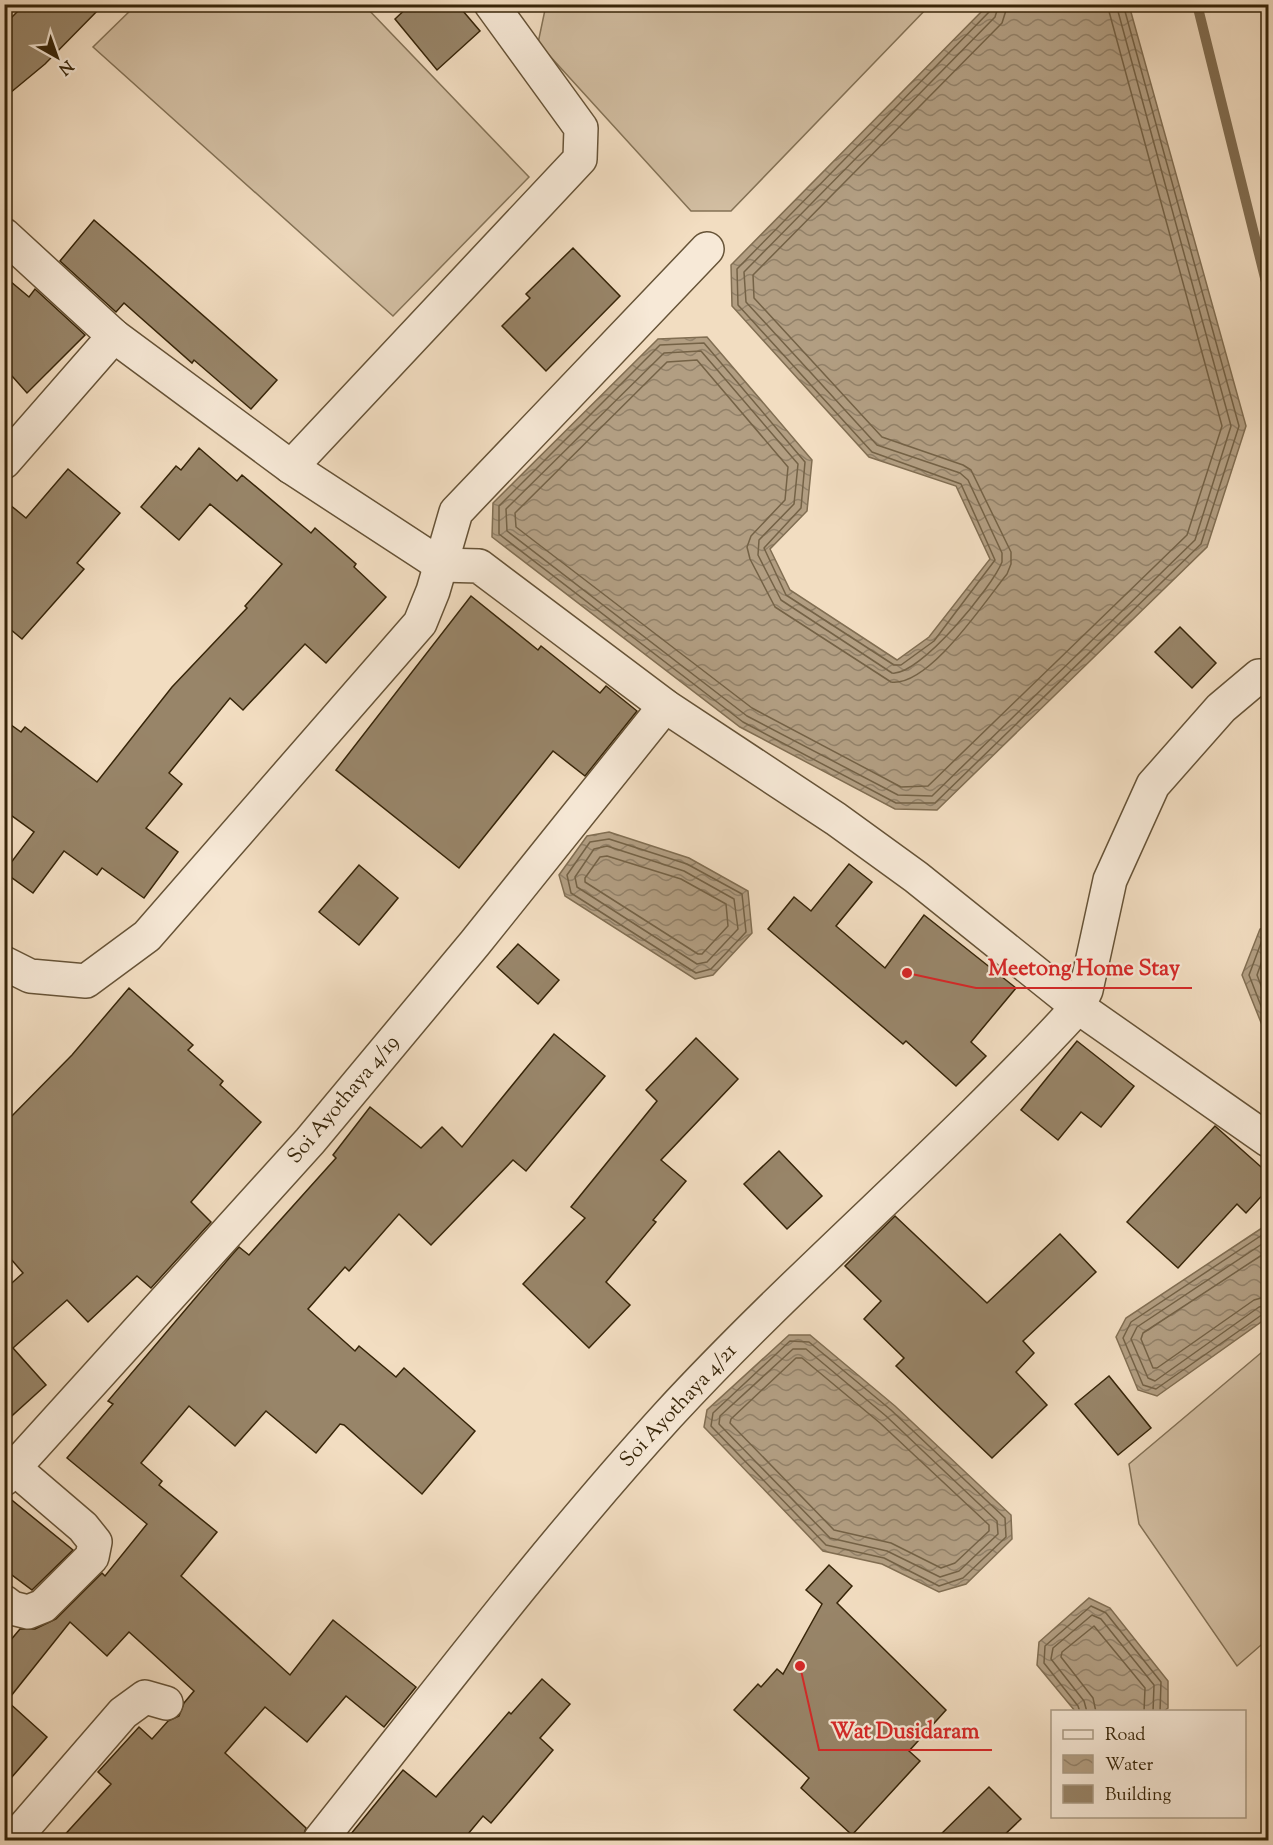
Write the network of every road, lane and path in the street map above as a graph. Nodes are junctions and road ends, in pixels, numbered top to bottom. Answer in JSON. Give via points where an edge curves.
{"nodes":[{"id":1,"x":490,"y":4,"type":"edge"},
{"id":2,"x":4,"y":236,"type":"edge"},
{"id":3,"x":707,"y":249,"type":"dead end"},
{"id":4,"x":114,"y":336,"type":"junction"},
{"id":5,"x":4,"y":462,"type":"edge"},
{"id":6,"x":291,"y":467,"type":"junction"},
{"id":7,"x":441,"y":565,"type":"junction"},
{"id":8,"x":1259,"y":676,"type":"dead end"},
{"id":9,"x":665,"y":706,"type":"junction"},
{"id":10,"x":4,"y":963,"type":"edge"},
{"id":11,"x":1078,"y":1007,"type":"junction"},
{"id":12,"x":1269,"y":1140,"type":"edge"},
{"id":13,"x":9,"y":1473,"type":"edge"},
{"id":14,"x":4,"y":1602,"type":"edge"},
{"id":15,"x":166,"y":1703,"type":"dead end"},
{"id":16,"x":13,"y":1840,"type":"edge"},
{"id":17,"x":320,"y":1840,"type":"edge"}],
"edges":[{"from":1,"to":6,"type":"street","via":[[581,128],[580,159]]},
{"from":2,"to":4,"type":"street"},
{"from":3,"to":7,"type":"street","via":[[456,512]]},
{"from":4,"to":5,"type":"street"},
{"from":4,"to":6,"type":"street"},
{"from":6,"to":7,"type":"street"},
{"from":7,"to":9,"type":"street","via":[[479,566]]},
{"from":7,"to":10,"type":"street","via":[[420,623],[147,936],[86,981],[30,976]]},
{"from":8,"to":11,"type":"street","via":[[1221,708],[1153,785],[1110,880],[1086,990]]},
{"from":9,"to":11,"type":"street","via":[[916,877]]},
{"from":9,"to":13,"type":"street","name":"Soi Ayothaya 4/19","via":[[483,934],[310,1141]]},
{"from":11,"to":12,"type":"street"},
{"from":11,"to":17,"type":"street","name":"Soi Ayothaya 4/21","via":[[971,1117],[783,1295],[668,1416],[558,1541]]},
{"from":13,"to":14,"type":"street","via":[[83,1527],[95,1542],[92,1557],[43,1606],[27,1612]]},
{"from":15,"to":16,"type":"street","via":[[145,1696],[123,1713]]}]}
